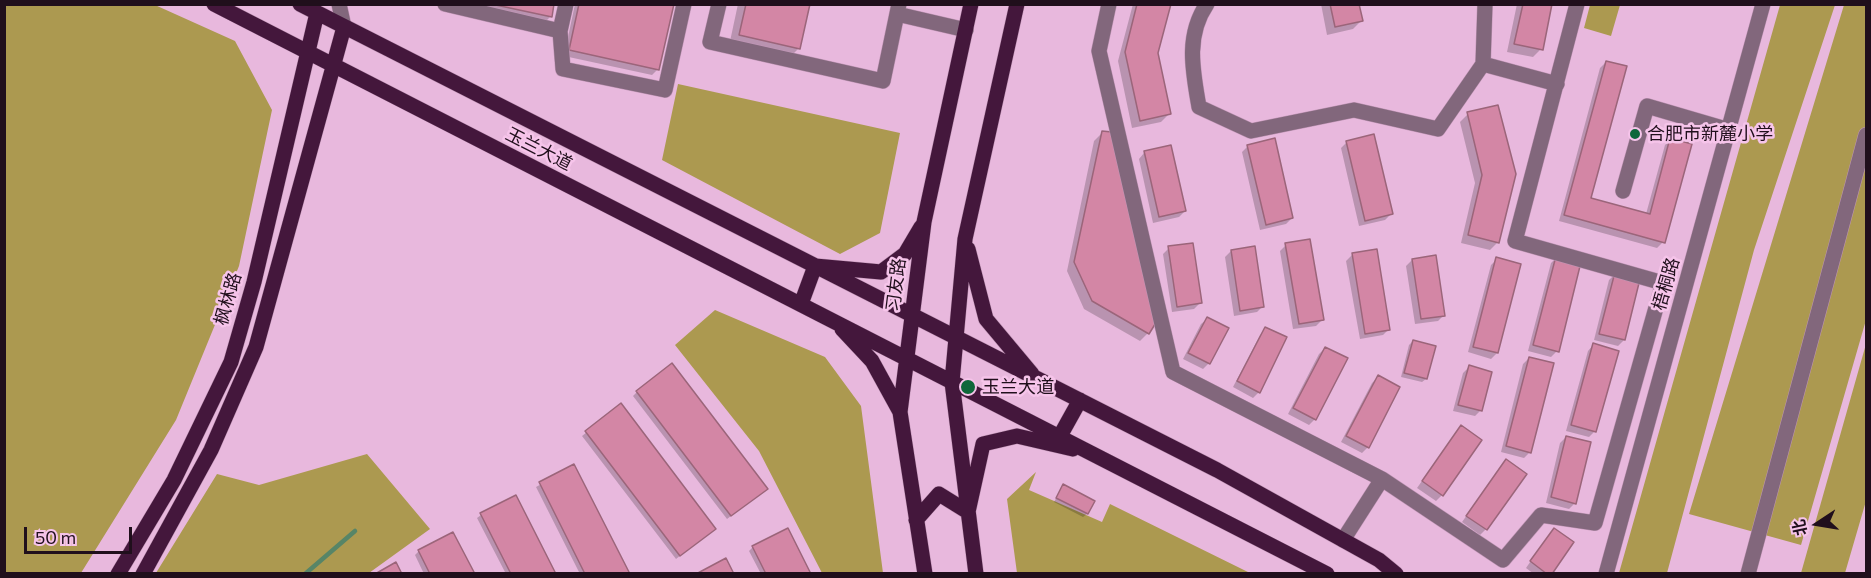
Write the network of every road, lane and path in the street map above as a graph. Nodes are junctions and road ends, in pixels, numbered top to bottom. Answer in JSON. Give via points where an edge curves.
{"nodes":[{"id":1,"x":214,"y":4,"type":"edge"},
{"id":2,"x":300,"y":4,"type":"edge"},
{"id":3,"x":339,"y":4,"type":"edge"},
{"id":4,"x":445,"y":4,"type":"edge"},
{"id":5,"x":566,"y":4,"type":"edge"},
{"id":6,"x":684,"y":4,"type":"edge"},
{"id":7,"x":719,"y":4,"type":"edge"},
{"id":8,"x":971,"y":4,"type":"edge"},
{"id":9,"x":1017,"y":4,"type":"edge"},
{"id":10,"x":1109,"y":4,"type":"edge"},
{"id":11,"x":1207,"y":4,"type":"edge"},
{"id":12,"x":1485,"y":4,"type":"edge"},
{"id":13,"x":1577,"y":4,"type":"edge"},
{"id":14,"x":1763,"y":4,"type":"edge"},
{"id":15,"x":319,"y":9,"type":"edge"},
{"id":16,"x":898,"y":9,"type":"edge"},
{"id":17,"x":344,"y":27,"type":"junction"},
{"id":18,"x":966,"y":30,"type":"junction"},
{"id":19,"x":560,"y":31,"type":"junction"},
{"id":20,"x":308,"y":52,"type":"junction"},
{"id":21,"x":1482,"y":64,"type":"junction"},
{"id":22,"x":334,"y":66,"type":"junction"},
{"id":23,"x":1557,"y":84,"type":"junction"},
{"id":24,"x":1729,"y":130,"type":"junction"},
{"id":25,"x":1866,"y":135,"type":"edge"},
{"id":26,"x":1623,"y":191,"type":"dead end"},
{"id":27,"x":924,"y":222,"type":"junction"},
{"id":28,"x":965,"y":240,"type":"junction"},
{"id":29,"x":815,"y":266,"type":"junction"},
{"id":30,"x":801,"y":304,"type":"junction"},
{"id":31,"x":912,"y":315,"type":"junction"},
{"id":32,"x":833,"y":320,"type":"junction"},
{"id":33,"x":956,"y":338,"type":"junction"},
{"id":34,"x":906,"y":358,"type":"junction"},
{"id":35,"x":1036,"y":378,"type":"junction"},
{"id":36,"x":952,"y":382,"type":"junction"},
{"id":37,"x":1080,"y":400,"type":"junction"},
{"id":38,"x":900,"y":412,"type":"junction"},
{"id":39,"x":1060,"y":436,"type":"junction"},
{"id":40,"x":1095,"y":454,"type":"junction"},
{"id":41,"x":1382,"y":478,"type":"junction"},
{"id":42,"x":968,"y":512,"type":"junction"},
{"id":43,"x":916,"y":520,"type":"junction"},
{"id":44,"x":1343,"y":540,"type":"junction"},
{"id":45,"x":118,"y":573,"type":"edge"},
{"id":46,"x":143,"y":573,"type":"edge"},
{"id":47,"x":924,"y":573,"type":"edge"},
{"id":48,"x":976,"y":573,"type":"edge"},
{"id":49,"x":1327,"y":573,"type":"edge"},
{"id":50,"x":1396,"y":573,"type":"edge"},
{"id":51,"x":1605,"y":573,"type":"edge"},
{"id":52,"x":1748,"y":573,"type":"edge"}],
"edges":[{"from":1,"to":20,"type":"main road","name":"玉兰大道"},
{"from":2,"to":15,"type":"main road","name":"玉兰大道"},
{"from":3,"to":17,"type":"street"},
{"from":4,"to":19,"type":"street"},
{"from":5,"to":19,"type":"street"},
{"from":6,"to":19,"type":"street","via":[[665,90],[563,69]]},
{"from":7,"to":16,"type":"street","via":[[710,42],[883,81]]},
{"from":8,"to":18,"type":"main road","name":"习友路"},
{"from":9,"to":28,"type":"main road"},
{"from":10,"to":41,"type":"street","via":[[1099,51],[1173,372]]},
{"from":11,"to":21,"type":"street","via":[[1200,14],[1191,56],[1199,107],[1251,131],[1353,110],[1438,129]]},
{"from":12,"to":21,"type":"street"},
{"from":13,"to":23,"type":"street"},
{"from":14,"to":24,"type":"street","name":"梧桐路"},
{"from":15,"to":17,"type":"main road","name":"玉兰大道"},
{"from":15,"to":20,"type":"main road","name":"枫林路"},
{"from":16,"to":18,"type":"street"},
{"from":17,"to":22,"type":"main road"},
{"from":17,"to":29,"type":"main road","name":"玉兰大道"},
{"from":18,"to":27,"type":"main road","name":"习友路"},
{"from":20,"to":22,"type":"main road","name":"玉兰大道"},
{"from":20,"to":45,"type":"main road","name":"枫林路","via":[[254,282],[231,362],[174,480]]},
{"from":21,"to":23,"type":"street"},
{"from":22,"to":30,"type":"main road","name":"玉兰大道"},
{"from":22,"to":46,"type":"main road","via":[[256,347],[211,450]]},
{"from":23,"to":41,"type":"street","via":[[1515,241],[1663,283],[1595,523],[1541,515],[1503,560]]},
{"from":24,"to":26,"type":"street","via":[[1647,106]]},
{"from":24,"to":51,"type":"street","name":"梧桐路"},
{"from":25,"to":52,"type":"street"},
{"from":27,"to":29,"type":"main road","via":[[905,254],[881,272]]},
{"from":27,"to":31,"type":"main road","name":"习友路"},
{"from":28,"to":33,"type":"main road"},
{"from":28,"to":35,"type":"main road","via":[[986,319]]},
{"from":29,"to":30,"type":"main road"},
{"from":29,"to":31,"type":"main road","name":"玉兰大道"},
{"from":30,"to":32,"type":"main road","name":"玉兰大道"},
{"from":31,"to":33,"type":"main road","name":"玉兰大道"},
{"from":31,"to":34,"type":"main road","name":"习友路"},
{"from":32,"to":34,"type":"main road","name":"玉兰大道"},
{"from":32,"to":38,"type":"main road","via":[[872,361]]},
{"from":33,"to":35,"type":"main road","name":"玉兰大道"},
{"from":33,"to":36,"type":"main road"},
{"from":34,"to":36,"type":"main road","name":"玉兰大道"},
{"from":34,"to":38,"type":"main road","name":"习友路"},
{"from":35,"to":37,"type":"main road","name":"玉兰大道"},
{"from":36,"to":39,"type":"main road","name":"玉兰大道"},
{"from":36,"to":42,"type":"main road"},
{"from":37,"to":39,"type":"main road"},
{"from":37,"to":44,"type":"main road","name":"玉兰大道"},
{"from":38,"to":43,"type":"main road","name":"习友路"},
{"from":39,"to":40,"type":"main road","name":"玉兰大道"},
{"from":40,"to":42,"type":"main road","via":[[1017,436],[983,444]]},
{"from":40,"to":49,"type":"main road","name":"玉兰大道"},
{"from":41,"to":44,"type":"street"},
{"from":42,"to":43,"type":"main road","via":[[939,494]]},
{"from":42,"to":48,"type":"main road"},
{"from":43,"to":47,"type":"main road","name":"习友路"},
{"from":44,"to":50,"type":"main road","name":"玉兰大道"}]}
